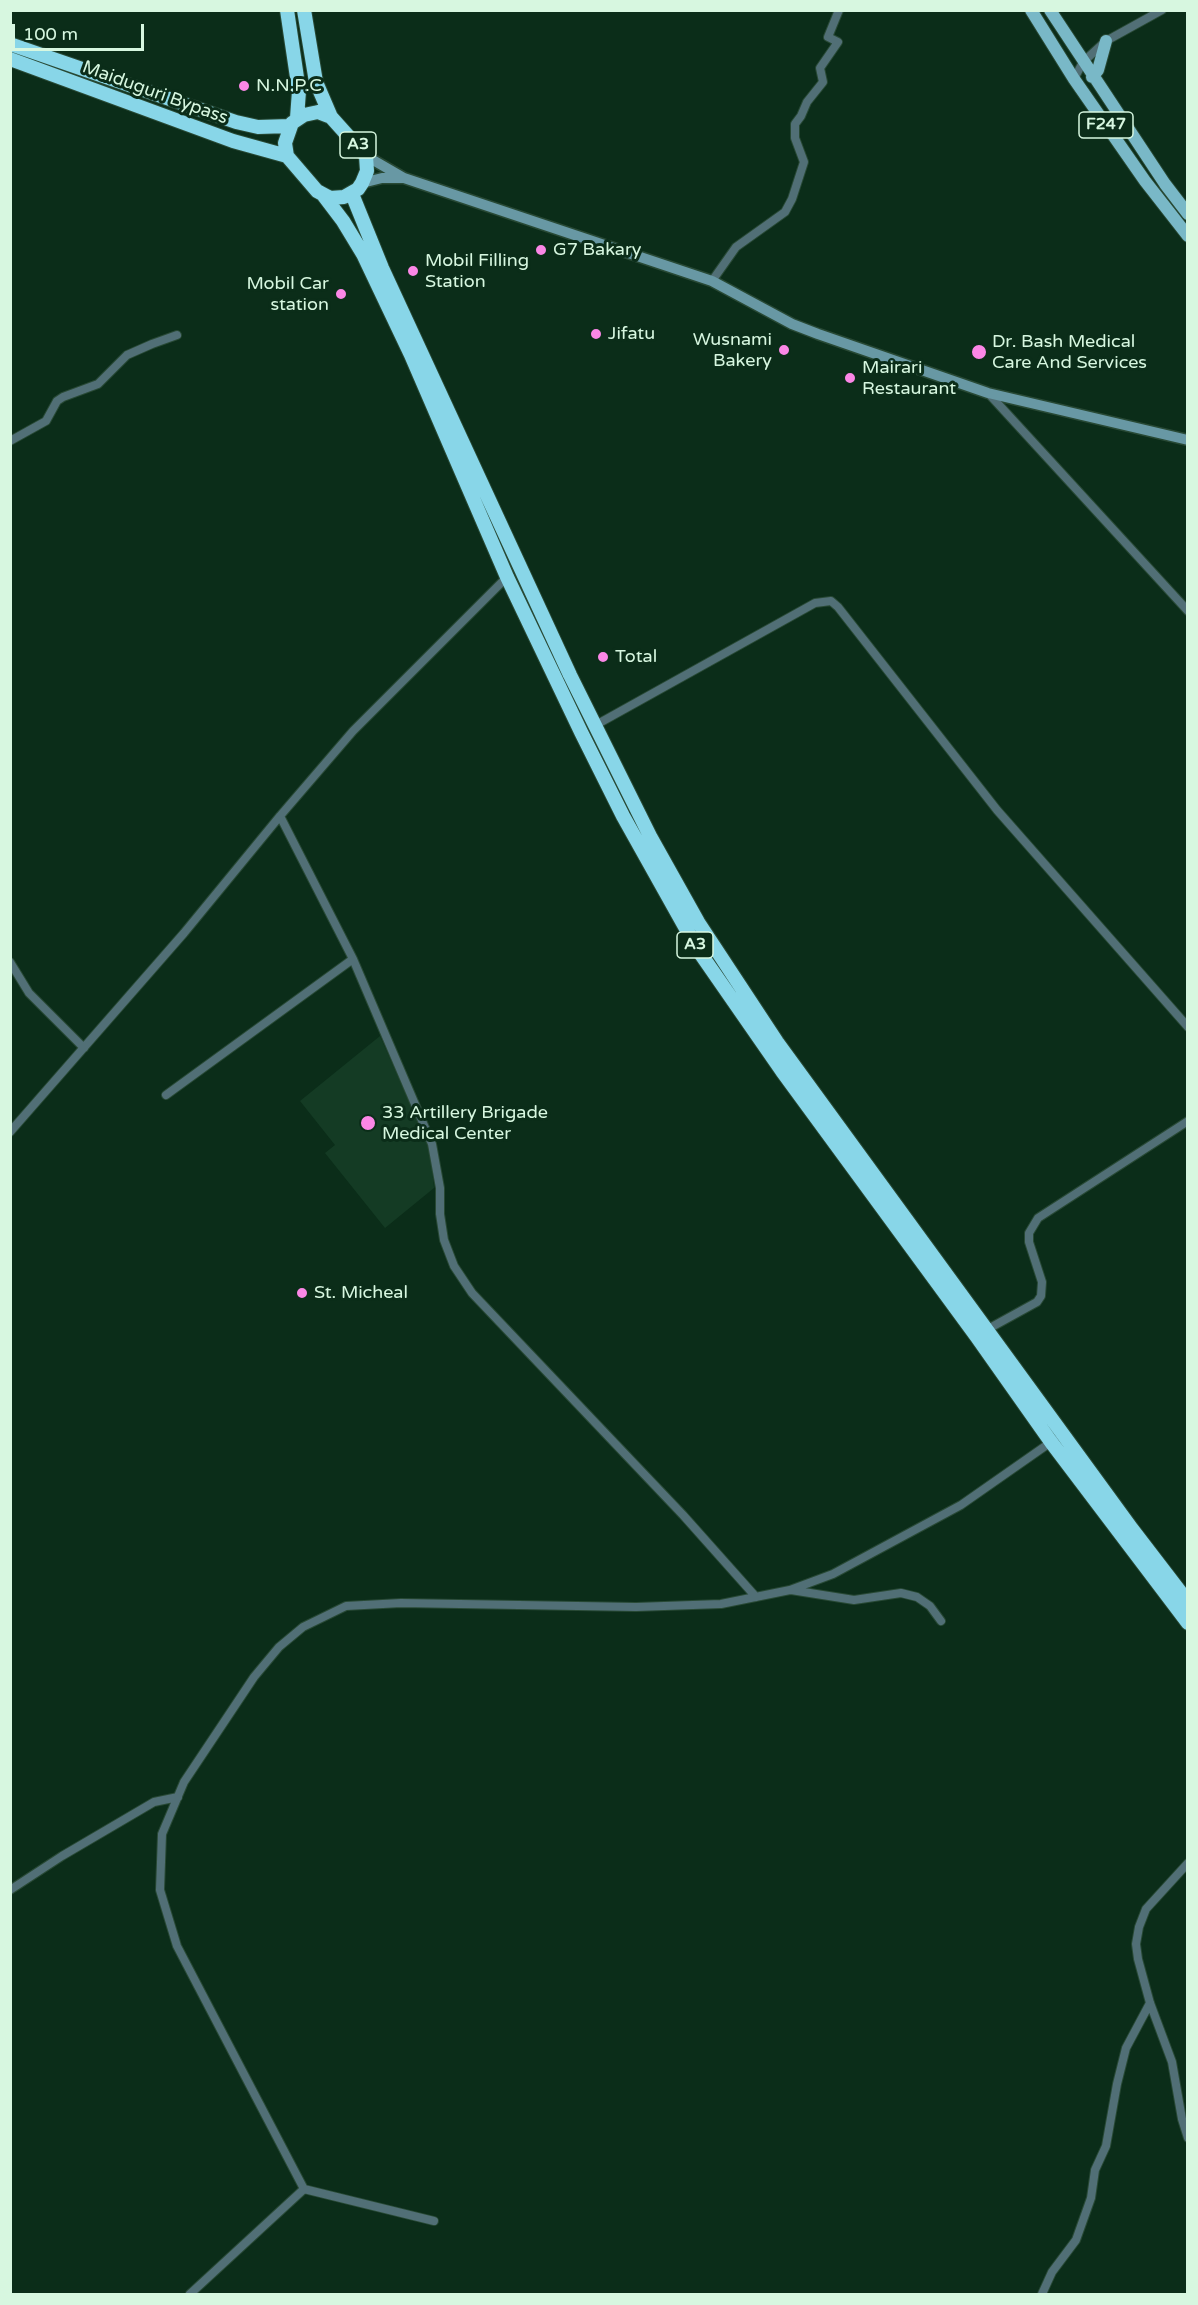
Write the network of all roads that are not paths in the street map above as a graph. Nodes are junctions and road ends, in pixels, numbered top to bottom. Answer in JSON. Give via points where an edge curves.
{"nodes":[{"id":1,"x":287,"y":10,"type":"edge"},
{"id":2,"x":304,"y":10,"type":"edge"},
{"id":3,"x":839,"y":10,"type":"edge"},
{"id":4,"x":1031,"y":10,"type":"edge"},
{"id":5,"x":1050,"y":10,"type":"edge"},
{"id":6,"x":1162,"y":10,"type":"edge"},
{"id":7,"x":1106,"y":41,"type":"junction"},
{"id":8,"x":10,"y":44,"type":"edge"},
{"id":9,"x":10,"y":59,"type":"edge"},
{"id":10,"x":1083,"y":62,"type":"junction"},
{"id":11,"x":1092,"y":77,"type":"junction"},
{"id":12,"x":1074,"y":79,"type":"junction"},
{"id":13,"x":331,"y":117,"type":"junction"},
{"id":14,"x":294,"y":122,"type":"junction"},
{"id":15,"x":287,"y":156,"type":"junction"},
{"id":16,"x":366,"y":156,"type":"junction"},
{"id":17,"x":404,"y":178,"type":"junction"},
{"id":18,"x":362,"y":183,"type":"junction"},
{"id":19,"x":352,"y":194,"type":"junction"},
{"id":20,"x":324,"y":196,"type":"junction"},
{"id":21,"x":1188,"y":214,"type":"edge"},
{"id":22,"x":1188,"y":236,"type":"edge"},
{"id":23,"x":712,"y":281,"type":"junction"},
{"id":24,"x":177,"y":335,"type":"dead end"},
{"id":25,"x":988,"y":393,"type":"junction"},
{"id":26,"x":1188,"y":440,"type":"edge"},
{"id":27,"x":10,"y":441,"type":"edge"},
{"id":28,"x":507,"y":577,"type":"junction"},
{"id":29,"x":1188,"y":611,"type":"edge"},
{"id":30,"x":594,"y":726,"type":"junction"},
{"id":31,"x":581,"y":732,"type":"junction"},
{"id":32,"x":280,"y":816,"type":"junction"},
{"id":33,"x":353,"y":959,"type":"junction"},
{"id":34,"x":10,"y":962,"type":"edge"},
{"id":35,"x":1188,"y":1027,"type":"edge"},
{"id":36,"x":772,"y":1045,"type":"junction"},
{"id":37,"x":84,"y":1048,"type":"junction"},
{"id":38,"x":166,"y":1095,"type":"dead end"},
{"id":39,"x":1188,"y":1121,"type":"edge"},
{"id":40,"x":10,"y":1132,"type":"edge"},
{"id":41,"x":947,"y":1285,"type":"junction"},
{"id":42,"x":988,"y":1329,"type":"junction"},
{"id":43,"x":1065,"y":1435,"type":"junction"},
{"id":44,"x":1051,"y":1442,"type":"junction"},
{"id":45,"x":1137,"y":1547,"type":"junction"},
{"id":46,"x":790,"y":1590,"type":"junction"},
{"id":47,"x":756,"y":1597,"type":"junction"},
{"id":48,"x":1188,"y":1602,"type":"edge"},
{"id":49,"x":941,"y":1621,"type":"dead end"},
{"id":50,"x":1188,"y":1623,"type":"edge"},
{"id":51,"x":178,"y":1797,"type":"junction"},
{"id":52,"x":1188,"y":1863,"type":"edge"},
{"id":53,"x":10,"y":1890,"type":"edge"},
{"id":54,"x":1150,"y":2003,"type":"junction"},
{"id":55,"x":1188,"y":2138,"type":"edge"},
{"id":56,"x":304,"y":2189,"type":"junction"},
{"id":57,"x":434,"y":2221,"type":"dead end"},
{"id":58,"x":190,"y":2295,"type":"edge"},
{"id":59,"x":1042,"y":2295,"type":"edge"}],
"edges":[{"from":1,"to":14,"type":"highway","via":[[299,91]]},
{"from":2,"to":13,"type":"highway","via":[[316,82]]},
{"from":3,"to":23,"type":"street","via":[[828,38],[838,42],[820,68],[823,82],[795,124],[795,138],[804,162],[792,199],[785,212],[736,247]]},
{"from":4,"to":12,"type":"main road","number":"F247"},
{"from":5,"to":10,"type":"main road","number":"F247"},
{"from":6,"to":7,"type":"street"},
{"from":7,"to":10,"type":"street"},
{"from":7,"to":11,"type":"main road","via":[[1098,70]]},
{"from":8,"to":14,"type":"highway","name":"Maiduguri Bypass","number":"A3","via":[[236,122],[264,127]]},
{"from":9,"to":15,"type":"highway","name":"Maiduguri Bypass","via":[[232,141]]},
{"from":10,"to":11,"type":"main road","number":"F247"},
{"from":10,"to":12,"type":"street"},
{"from":11,"to":21,"type":"main road","number":"F247"},
{"from":12,"to":22,"type":"main road","number":"F247"},
{"from":13,"to":14,"type":"highway","number":"A3","via":[[318,112]]},
{"from":13,"to":16,"type":"highway","number":"A3"},
{"from":14,"to":15,"type":"highway","via":[[285,143]]},
{"from":15,"to":20,"type":"highway","number":"A3"},
{"from":16,"to":17,"type":"street"},
{"from":16,"to":18,"type":"highway","number":"A3","via":[[367,171]]},
{"from":17,"to":18,"type":"street"},
{"from":17,"to":23,"type":"street"},
{"from":18,"to":19,"type":"highway","number":"A3"},
{"from":19,"to":20,"type":"highway"},
{"from":19,"to":30,"type":"highway","number":"A3","via":[[382,268]]},
{"from":20,"to":28,"type":"highway","number":"A3","via":[[372,271]]},
{"from":23,"to":25,"type":"street","via":[[792,324]]},
{"from":24,"to":27,"type":"street","via":[[127,355],[98,384],[63,397],[45,421]]},
{"from":25,"to":26,"type":"street"},
{"from":25,"to":29,"type":"street"},
{"from":28,"to":31,"type":"highway","number":"A3"},
{"from":28,"to":32,"type":"street","via":[[353,731]]},
{"from":30,"to":31,"type":"highway"},
{"from":30,"to":35,"type":"street","via":[[815,603],[831,602],[997,810]]},
{"from":30,"to":36,"type":"highway","number":"A3","via":[[693,914]]},
{"from":31,"to":36,"type":"highway","number":"A3","via":[[698,950]]},
{"from":32,"to":33,"type":"street"},
{"from":32,"to":37,"type":"street"},
{"from":33,"to":38,"type":"street"},
{"from":33,"to":47,"type":"street","via":[[432,1144],[444,1240],[454,1266],[472,1293]]},
{"from":34,"to":37,"type":"street","via":[[29,993]]},
{"from":36,"to":41,"type":"highway","number":"A3"},
{"from":37,"to":40,"type":"street"},
{"from":39,"to":42,"type":"street","via":[[1038,1218],[1032,1225],[1029,1242],[1042,1282],[1041,1296]]},
{"from":41,"to":42,"type":"highway","number":"A3"},
{"from":41,"to":44,"type":"highway","number":"A3"},
{"from":42,"to":43,"type":"highway","number":"A3"},
{"from":43,"to":44,"type":"street"},
{"from":43,"to":45,"type":"highway","number":"A3"},
{"from":44,"to":45,"type":"highway","number":"A3"},
{"from":44,"to":46,"type":"street","via":[[962,1505],[833,1574]]},
{"from":45,"to":48,"type":"highway","number":"A3"},
{"from":45,"to":50,"type":"highway","number":"A3"},
{"from":46,"to":47,"type":"street"},
{"from":46,"to":49,"type":"street","via":[[854,1600],[901,1593],[930,1606]]},
{"from":47,"to":51,"type":"street","via":[[721,1604],[636,1606],[346,1606],[303,1627],[279,1647],[184,1782]]},
{"from":51,"to":53,"type":"street","via":[[154,1802]]},
{"from":51,"to":56,"type":"street","via":[[162,1833],[160,1890],[177,1946]]},
{"from":52,"to":54,"type":"street","via":[[1146,1909],[1139,1927],[1138,1959]]},
{"from":54,"to":55,"type":"street","via":[[1172,2062]]},
{"from":54,"to":59,"type":"street","via":[[1126,2048],[1106,2146],[1095,2170],[1076,2240],[1052,2272]]},
{"from":56,"to":57,"type":"street"},
{"from":56,"to":58,"type":"street"}]}
